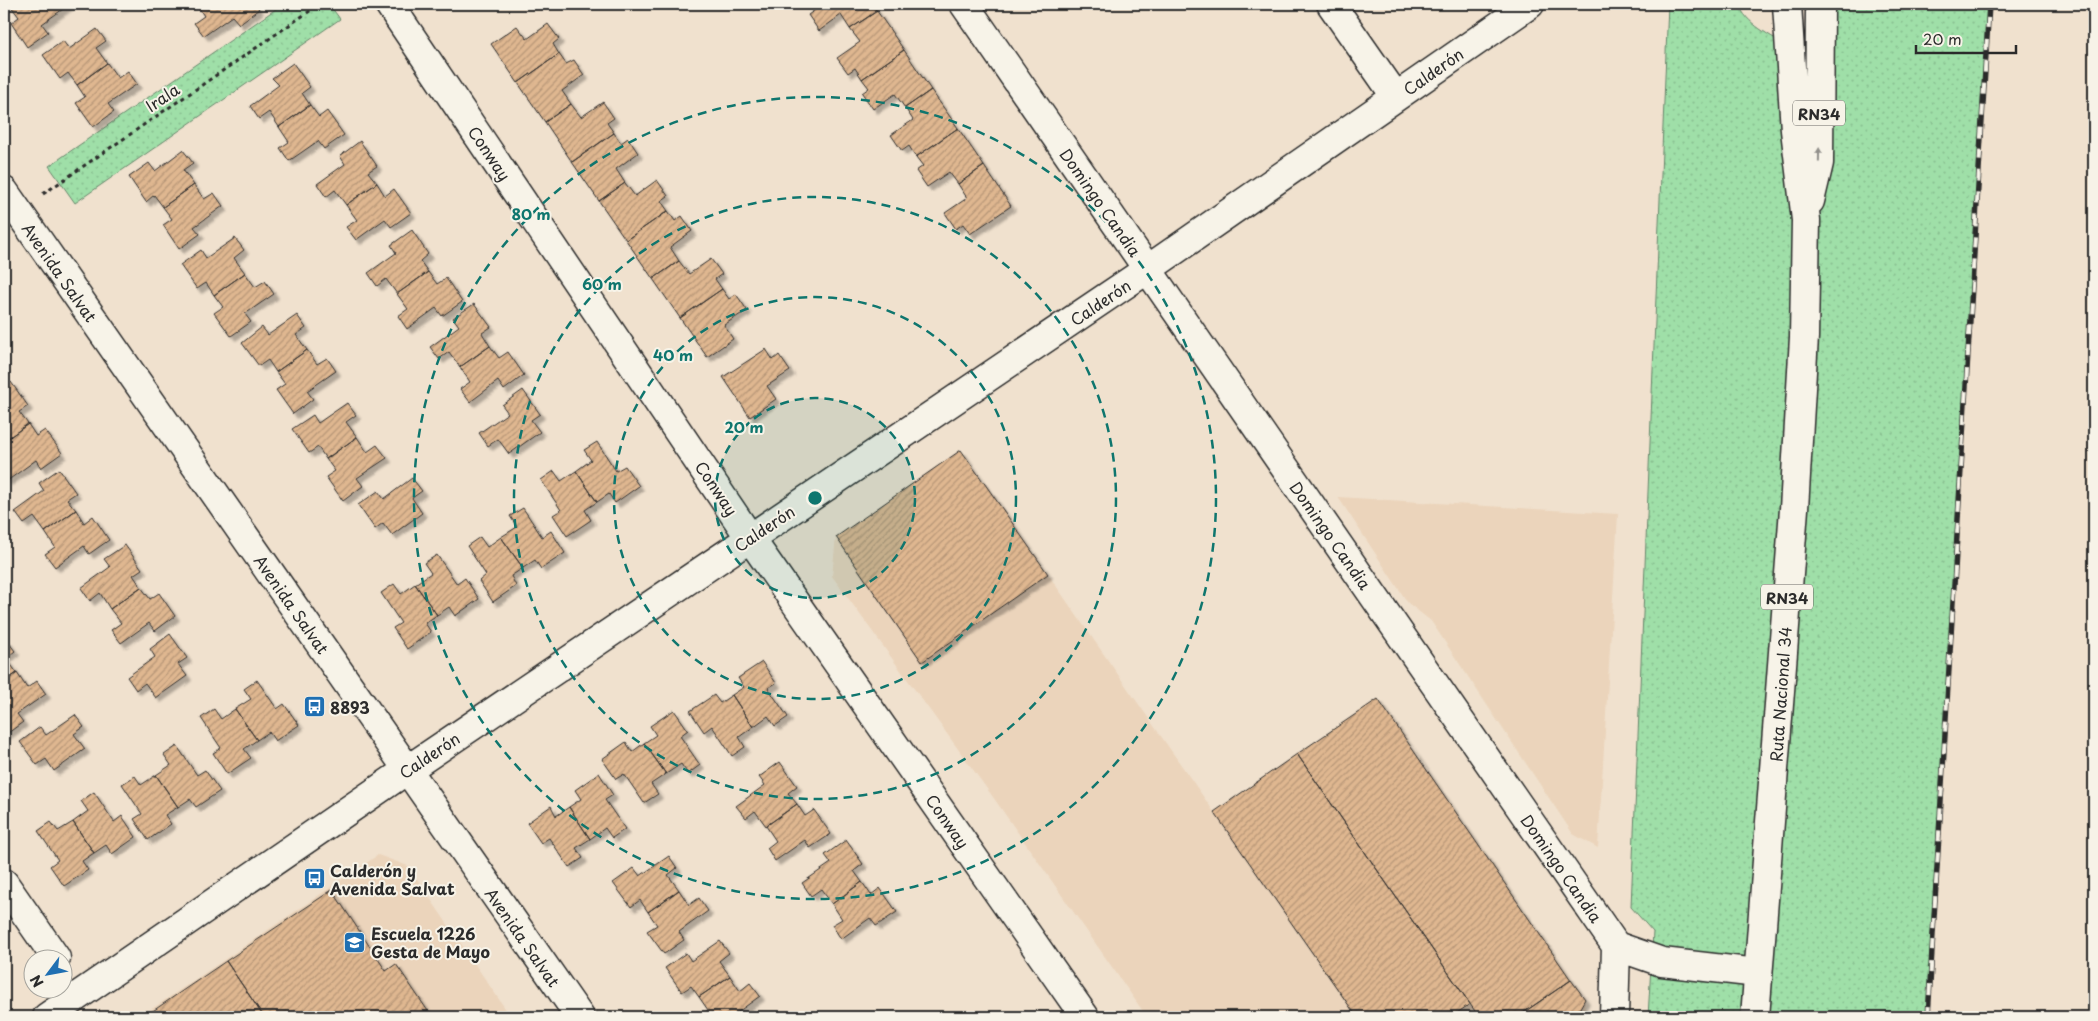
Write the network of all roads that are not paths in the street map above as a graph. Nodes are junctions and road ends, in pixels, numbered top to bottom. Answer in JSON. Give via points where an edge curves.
{"nodes":[{"id":1,"x":389,"y":4,"type":"edge"},
{"id":2,"x":964,"y":4,"type":"edge"},
{"id":3,"x":1331,"y":4,"type":"edge"},
{"id":4,"x":1530,"y":4,"type":"edge"},
{"id":5,"x":1786,"y":4,"type":"edge"},
{"id":6,"x":1820,"y":4,"type":"edge"},
{"id":7,"x":1396,"y":97,"type":"junction"},
{"id":8,"x":11,"y":201,"type":"edge"},
{"id":9,"x":1806,"y":220,"type":"junction"},
{"id":10,"x":1148,"y":270,"type":"junction"},
{"id":11,"x":750,"y":538,"type":"junction"},
{"id":12,"x":407,"y":770,"type":"junction"},
{"id":13,"x":4,"y":883,"type":"edge"},
{"id":14,"x":1616,"y":946,"type":"junction"},
{"id":15,"x":49,"y":948,"type":"edge"},
{"id":16,"x":1758,"y":972,"type":"junction"},
{"id":17,"x":72,"y":982,"type":"edge"},
{"id":18,"x":80,"y":994,"type":"junction"},
{"id":19,"x":47,"y":1017,"type":"edge"},
{"id":20,"x":580,"y":1017,"type":"edge"},
{"id":21,"x":1085,"y":1017,"type":"edge"},
{"id":22,"x":1614,"y":1017,"type":"edge"},
{"id":23,"x":1755,"y":1017,"type":"edge"}],
"edges":[{"from":1,"to":11,"type":"main road","name":"Conway"},
{"from":2,"to":10,"type":"main road","name":"Domingo Candia"},
{"from":3,"to":7,"type":"main road"},
{"from":4,"to":7,"type":"main road","name":"Calderón"},
{"from":5,"to":9,"type":"main road","number":"RN34","via":[[1795,130]]},
{"from":9,"to":6,"type":"main road","number":"RN34","one_way":true,"via":[[1819,163]]},
{"from":7,"to":10,"type":"main road","name":"Calderón"},
{"from":8,"to":12,"type":"main road","name":"Avenida Salvat"},
{"from":9,"to":16,"type":"main road","name":"Ruta Nacional 34","number":"RN34","via":[[1804,337],[1794,509]]},
{"from":10,"to":11,"type":"main road","name":"Calderón"},
{"from":10,"to":14,"type":"main road","name":"Domingo Candia"},
{"from":11,"to":12,"type":"main road","name":"Calderón"},
{"from":11,"to":21,"type":"main road","name":"Conway"},
{"from":12,"to":18,"type":"main road","name":"Calderón"},
{"from":12,"to":20,"type":"main road","name":"Avenida Salvat"},
{"from":13,"to":15,"type":"main road"},
{"from":14,"to":16,"type":"main road","via":[[1662,962]]},
{"from":14,"to":22,"type":"main road"},
{"from":16,"to":23,"type":"main road","name":"Ruta Nacional 34","number":"RN34"},
{"from":17,"to":18,"type":"main road"},
{"from":18,"to":19,"type":"main road","name":"Calderón"}]}
